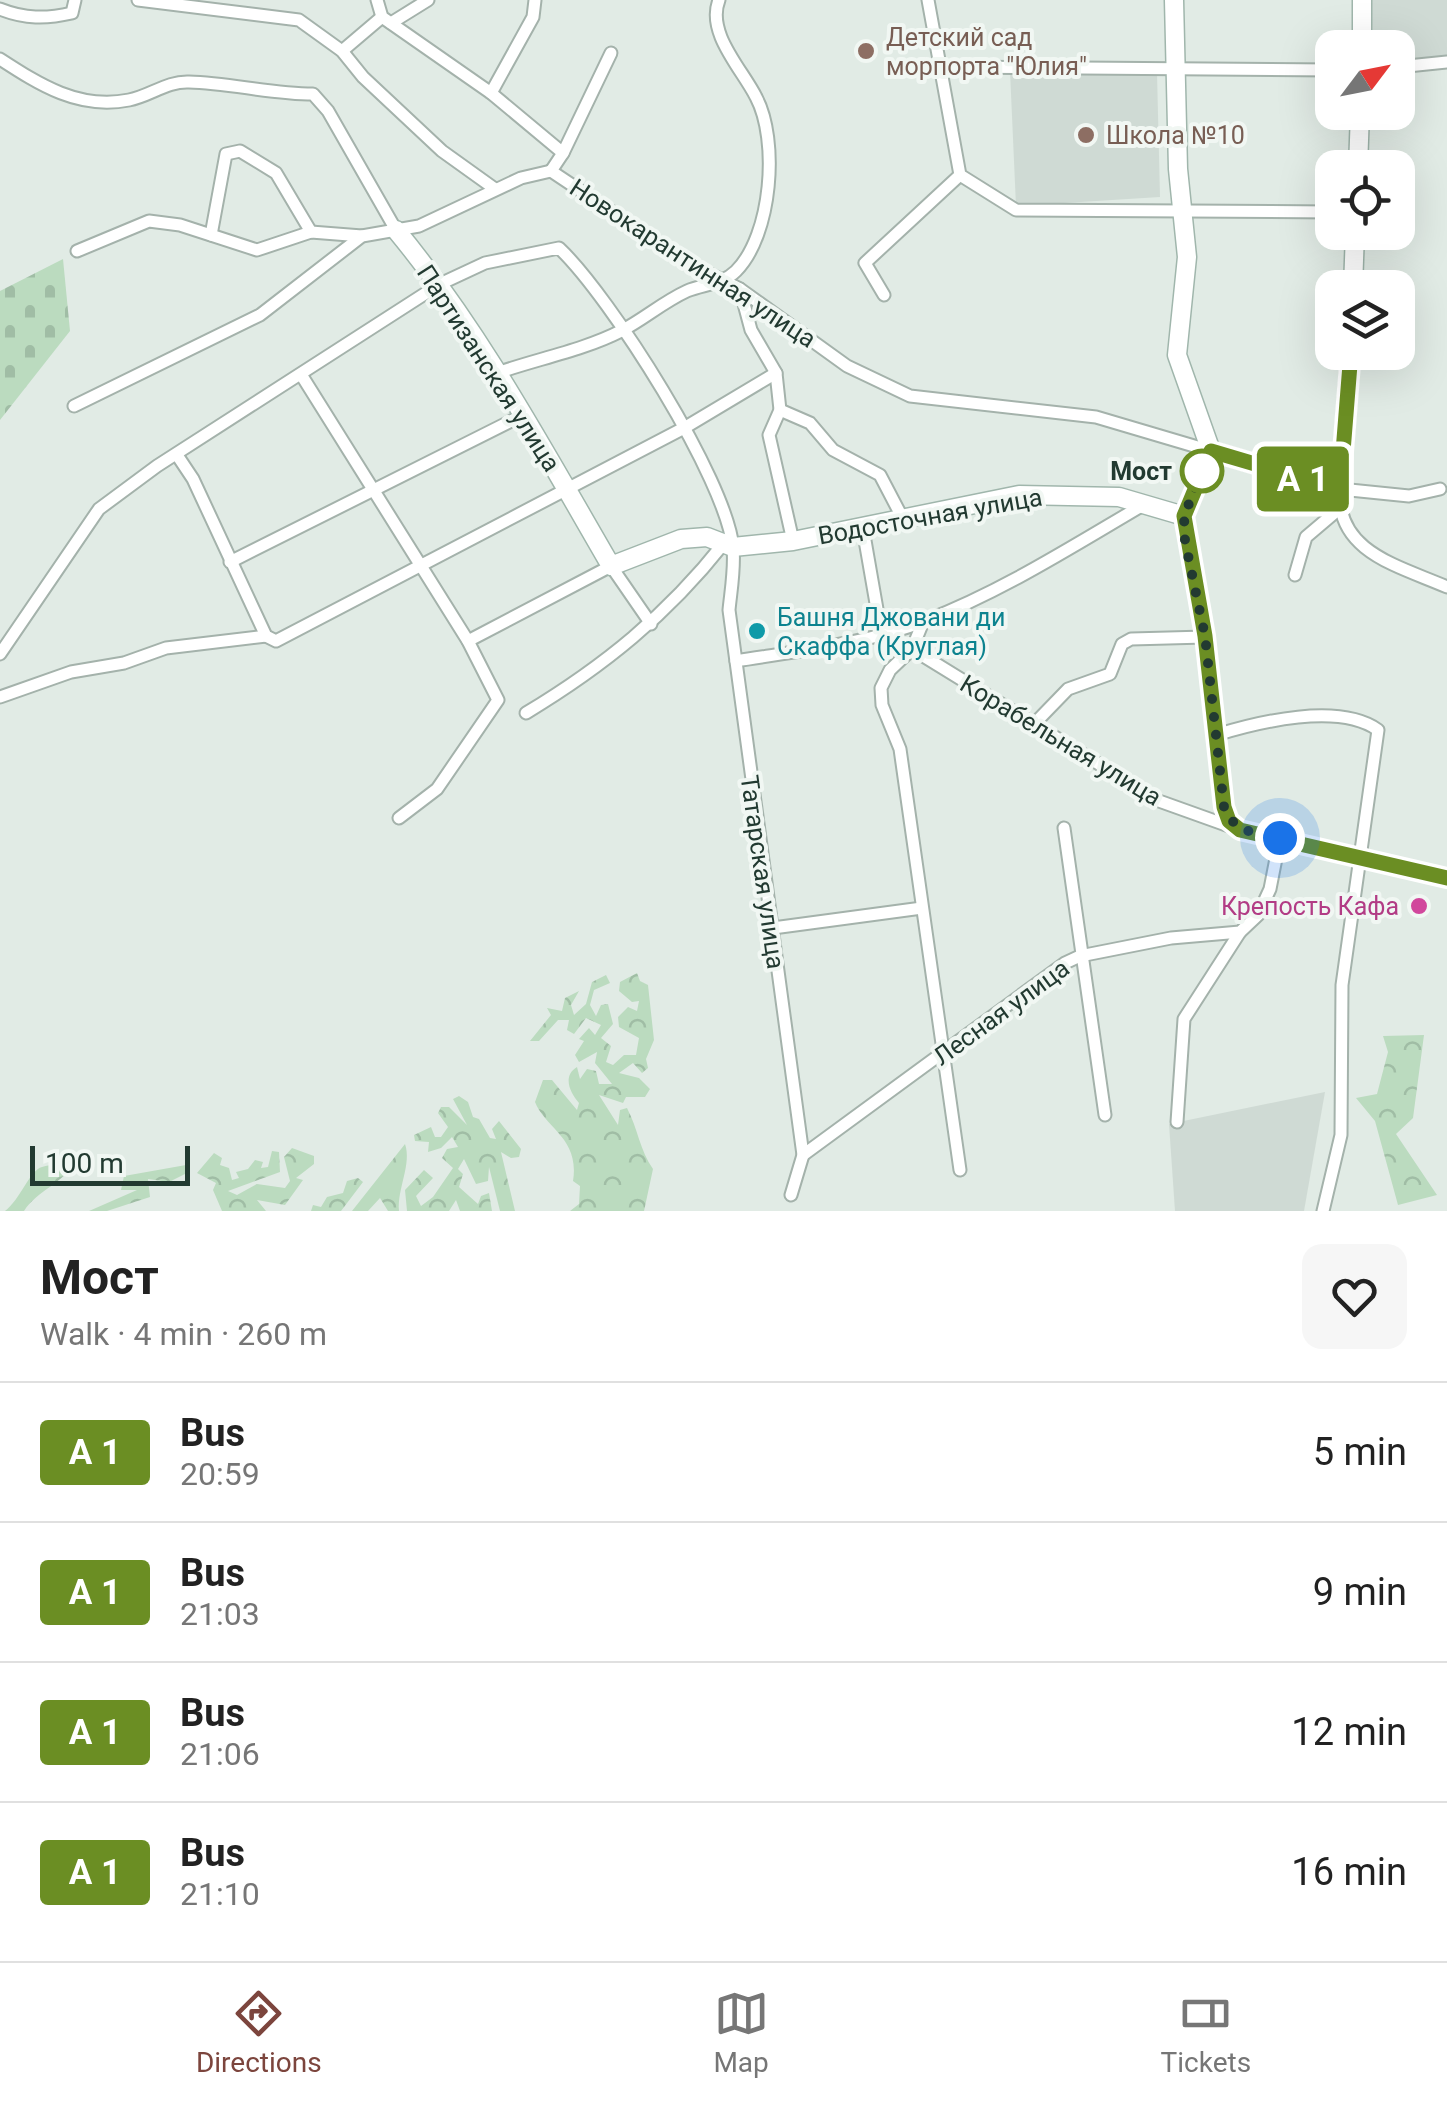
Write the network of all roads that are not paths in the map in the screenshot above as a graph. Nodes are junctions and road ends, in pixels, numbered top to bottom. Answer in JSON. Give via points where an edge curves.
{"nodes":[{"id":1,"x":75,"y":0,"type":"edge"},
{"id":2,"x":138,"y":0,"type":"edge"},
{"id":3,"x":248,"y":0,"type":"edge"},
{"id":4,"x":378,"y":0,"type":"edge"},
{"id":5,"x":428,"y":0,"type":"edge"},
{"id":6,"x":535,"y":0,"type":"edge"},
{"id":7,"x":719,"y":0,"type":"edge"},
{"id":8,"x":928,"y":0,"type":"edge"},
{"id":9,"x":1174,"y":0,"type":"edge"},
{"id":10,"x":1362,"y":0,"type":"edge"},
{"id":11,"x":0,"y":9,"type":"edge"},
{"id":12,"x":230,"y":10,"type":"junction"},
{"id":13,"x":386,"y":20,"type":"junction"},
{"id":14,"x":1362,"y":30,"type":"edge"},
{"id":15,"x":342,"y":51,"type":"junction"},
{"id":16,"x":611,"y":53,"type":"dead end"},
{"id":17,"x":0,"y":59,"type":"edge"},
{"id":18,"x":1447,"y":62,"type":"edge"},
{"id":19,"x":1415,"y":65,"type":"edge"},
{"id":20,"x":943,"y":67,"type":"junction"},
{"id":21,"x":1174,"y":68,"type":"junction"},
{"id":22,"x":1315,"y":70,"type":"edge"},
{"id":23,"x":491,"y":93,"type":"junction"},
{"id":24,"x":563,"y":153,"type":"junction"},
{"id":25,"x":551,"y":171,"type":"junction"},
{"id":26,"x":960,"y":175,"type":"junction"},
{"id":27,"x":494,"y":189,"type":"junction"},
{"id":28,"x":1182,"y":209,"type":"junction"},
{"id":29,"x":1315,"y":212,"type":"edge"},
{"id":30,"x":396,"y":230,"type":"junction"},
{"id":31,"x":312,"y":232,"type":"junction"},
{"id":32,"x":211,"y":235,"type":"junction"},
{"id":33,"x":362,"y":236,"type":"junction"},
{"id":34,"x":77,"y":251,"type":"dead end"},
{"id":35,"x":724,"y":280,"type":"junction"},
{"id":36,"x":440,"y":284,"type":"junction"},
{"id":37,"x":740,"y":289,"type":"junction"},
{"id":38,"x":884,"y":295,"type":"dead end"},
{"id":39,"x":621,"y":331,"type":"junction"},
{"id":40,"x":1350,"y":370,"type":"edge"},
{"id":41,"x":497,"y":372,"type":"junction"},
{"id":42,"x":776,"y":372,"type":"junction"},
{"id":43,"x":302,"y":376,"type":"junction"},
{"id":44,"x":74,"y":406,"type":"dead end"},
{"id":45,"x":780,"y":410,"type":"junction"},
{"id":46,"x":523,"y":415,"type":"junction"},
{"id":47,"x":684,"y":428,"type":"junction"},
{"id":48,"x":1211,"y":451,"type":"junction"},
{"id":49,"x":177,"y":455,"type":"junction"},
{"id":50,"x":369,"y":488,"type":"junction"},
{"id":51,"x":566,"y":488,"type":"junction"},
{"id":52,"x":1340,"y":489,"type":"junction"},
{"id":53,"x":1440,"y":489,"type":"dead end"},
{"id":54,"x":1145,"y":504,"type":"junction"},
{"id":55,"x":1339,"y":509,"type":"junction"},
{"id":56,"x":1184,"y":516,"type":"junction"},
{"id":57,"x":904,"y":519,"type":"junction"},
{"id":58,"x":863,"y":529,"type":"junction"},
{"id":59,"x":792,"y":540,"type":"junction"},
{"id":60,"x":729,"y":545,"type":"junction"},
{"id":61,"x":230,"y":562,"type":"junction"},
{"id":62,"x":611,"y":566,"type":"junction"},
{"id":63,"x":418,"y":567,"type":"junction"},
{"id":64,"x":1296,"y":574,"type":"dead end"},
{"id":65,"x":1447,"y":587,"type":"edge"},
{"id":66,"x":923,"y":622,"type":"junction"},
{"id":67,"x":651,"y":624,"type":"junction"},
{"id":68,"x":881,"y":632,"type":"junction"},
{"id":69,"x":1205,"y":636,"type":"junction"},
{"id":70,"x":271,"y":638,"type":"junction"},
{"id":71,"x":468,"y":641,"type":"junction"},
{"id":72,"x":912,"y":649,"type":"junction"},
{"id":73,"x":0,"y":654,"type":"edge"},
{"id":74,"x":736,"y":661,"type":"junction"},
{"id":75,"x":0,"y":697,"type":"edge"},
{"id":76,"x":526,"y":712,"type":"dead end"},
{"id":77,"x":1036,"y":722,"type":"junction"},
{"id":78,"x":1216,"y":735,"type":"junction"},
{"id":79,"x":399,"y":818,"type":"dead end"},
{"id":80,"x":1064,"y":828,"type":"dead end"},
{"id":81,"x":1240,"y":830,"type":"junction"},
{"id":82,"x":1280,"y":838,"type":"junction"},
{"id":83,"x":1360,"y":858,"type":"junction"},
{"id":84,"x":1447,"y":878,"type":"edge"},
{"id":85,"x":922,"y":908,"type":"junction"},
{"id":86,"x":773,"y":928,"type":"junction"},
{"id":87,"x":1240,"y":932,"type":"junction"},
{"id":88,"x":1080,"y":956,"type":"junction"},
{"id":89,"x":944,"y":1053,"type":"junction"},
{"id":90,"x":1106,"y":1115,"type":"dead end"},
{"id":91,"x":1177,"y":1122,"type":"dead end"},
{"id":92,"x":803,"y":1156,"type":"junction"},
{"id":93,"x":960,"y":1170,"type":"dead end"},
{"id":94,"x":791,"y":1195,"type":"dead end"},
{"id":95,"x":1323,"y":1211,"type":"edge"}],
"edges":[{"from":1,"to":11,"type":"street","via":[[72,13],[50,18]]},
{"from":2,"to":12,"type":"street"},
{"from":3,"to":12,"type":"street"},
{"from":4,"to":13,"type":"street"},
{"from":5,"to":13,"type":"street"},
{"from":6,"to":23,"type":"street","via":[[533,18]]},
{"from":7,"to":35,"type":"street","via":[[716,23],[757,98],[772,148],[751,248]]},
{"from":8,"to":20,"type":"street"},
{"from":9,"to":21,"type":"street"},
{"from":10,"to":14,"type":"street"},
{"from":12,"to":15,"type":"street","via":[[299,20]]},
{"from":13,"to":15,"type":"street"},
{"from":13,"to":23,"type":"street","name":"Новокарантинная улица"},
{"from":15,"to":27,"type":"street","via":[[442,151]]},
{"from":16,"to":24,"type":"street"},
{"from":17,"to":30,"type":"street","name":"Партизанская улица","via":[[43,87],[90,104],[132,100],[186,82],[313,94]]},
{"from":18,"to":19,"type":"street"},
{"from":20,"to":21,"type":"street"},
{"from":20,"to":26,"type":"street"},
{"from":21,"to":22,"type":"street"},
{"from":21,"to":28,"type":"street"},
{"from":23,"to":24,"type":"street","name":"Новокарантинная улица"},
{"from":24,"to":25,"type":"street","name":"Новокарантинная улица"},
{"from":25,"to":27,"type":"street"},
{"from":25,"to":35,"type":"street","name":"Новокарантинная улица"},
{"from":26,"to":28,"type":"street","via":[[1016,210]]},
{"from":26,"to":38,"type":"street","via":[[865,264]]},
{"from":27,"to":30,"type":"street","via":[[452,212]]},
{"from":28,"to":29,"type":"street"},
{"from":28,"to":48,"type":"street","via":[[1187,258],[1177,354]]},
{"from":30,"to":33,"type":"street"},
{"from":30,"to":36,"type":"street","name":"Партизанская улица"},
{"from":31,"to":32,"type":"street","via":[[257,250]]},
{"from":31,"to":32,"type":"street","via":[[276,173],[240,151],[226,154]]},
{"from":31,"to":33,"type":"street"},
{"from":32,"to":34,"type":"street","via":[[149,220]]},
{"from":33,"to":44,"type":"street","via":[[260,314]]},
{"from":35,"to":37,"type":"street","name":"Новокарантинная улица"},
{"from":35,"to":39,"type":"street","via":[[690,289]]},
{"from":36,"to":39,"type":"street","via":[[485,263],[559,248]]},
{"from":36,"to":41,"type":"street","name":"Партизанская улица"},
{"from":36,"to":43,"type":"street"},
{"from":37,"to":42,"type":"street","via":[[751,330]]},
{"from":37,"to":48,"type":"street","name":"Новокарантинная улица","via":[[847,366],[910,396],[1096,417]]},
{"from":39,"to":41,"type":"street"},
{"from":39,"to":47,"type":"street"},
{"from":40,"to":52,"type":"street"},
{"from":41,"to":46,"type":"street","name":"Партизанская улица"},
{"from":42,"to":45,"type":"street"},
{"from":42,"to":47,"type":"street"},
{"from":43,"to":49,"type":"street"},
{"from":43,"to":50,"type":"street"},
{"from":45,"to":57,"type":"street","via":[[810,423],[833,450],[880,475]]},
{"from":45,"to":59,"type":"street","via":[[769,435]]},
{"from":46,"to":50,"type":"street"},
{"from":46,"to":51,"type":"street","name":"Партизанская улица"},
{"from":47,"to":51,"type":"street"},
{"from":47,"to":60,"type":"street","via":[[721,506]]},
{"from":48,"to":52,"type":"street"},
{"from":48,"to":56,"type":"street"},
{"from":49,"to":61,"type":"street"},
{"from":49,"to":73,"type":"street","via":[[99,509]]},
{"from":50,"to":61,"type":"street"},
{"from":50,"to":63,"type":"street"},
{"from":51,"to":62,"type":"street","name":"Партизанская улица"},
{"from":51,"to":63,"type":"street"},
{"from":52,"to":53,"type":"street","via":[[1409,496]]},
{"from":52,"to":55,"type":"street"},
{"from":54,"to":56,"type":"street","name":"Водосточная улица"},
{"from":54,"to":57,"type":"street","name":"Водосточная улица","via":[[1068,493],[1019,495]]},
{"from":54,"to":66,"type":"street"},
{"from":55,"to":64,"type":"street","via":[[1306,537]]},
{"from":55,"to":65,"type":"street","via":[[1358,546]]},
{"from":56,"to":69,"type":"street"},
{"from":57,"to":58,"type":"street","name":"Водосточная улица"},
{"from":58,"to":59,"type":"street","name":"Водосточная улица"},
{"from":58,"to":68,"type":"street"},
{"from":59,"to":60,"type":"street","name":"Водосточная улица"},
{"from":60,"to":62,"type":"street","name":"Водосточная улица","via":[[706,537],[681,539]]},
{"from":60,"to":67,"type":"street"},
{"from":60,"to":74,"type":"street","name":"Татарская улица"},
{"from":61,"to":70,"type":"street"},
{"from":62,"to":67,"type":"street","name":"Партизанская улица"},
{"from":62,"to":71,"type":"street"},
{"from":63,"to":70,"type":"street"},
{"from":63,"to":71,"type":"street"},
{"from":66,"to":68,"type":"street"},
{"from":66,"to":72,"type":"street"},
{"from":67,"to":76,"type":"street"},
{"from":68,"to":74,"type":"street"},
{"from":69,"to":77,"type":"street","via":[[1130,639],[1110,674],[1068,689]]},
{"from":69,"to":78,"type":"street"},
{"from":70,"to":75,"type":"street","via":[[166,648]]},
{"from":71,"to":79,"type":"street","via":[[498,700],[438,788]]},
{"from":72,"to":77,"type":"street","name":"Корабельная улица"},
{"from":72,"to":85,"type":"street","via":[[881,688],[900,749]]},
{"from":74,"to":86,"type":"street","name":"Татарская улица"},
{"from":77,"to":81,"type":"street","name":"Корабельная улица","via":[[1160,801]]},
{"from":78,"to":81,"type":"street","via":[[1224,807]]},
{"from":78,"to":83,"type":"street","via":[[1274,717],[1365,720],[1378,730]]},
{"from":80,"to":88,"type":"street"},
{"from":81,"to":82,"type":"street","name":"Корабельная улица"},
{"from":82,"to":83,"type":"street","name":"Корабельная улица"},
{"from":82,"to":87,"type":"street","via":[[1270,889],[1258,915]]},
{"from":83,"to":84,"type":"street","name":"Корабельная улица"},
{"from":83,"to":95,"type":"street","via":[[1342,985],[1340,1135]]},
{"from":85,"to":86,"type":"street"},
{"from":85,"to":89,"type":"street"},
{"from":86,"to":92,"type":"street","name":"Татарская улица"},
{"from":87,"to":88,"type":"street","name":"Лесная улица"},
{"from":87,"to":91,"type":"street","via":[[1184,1019]]},
{"from":88,"to":89,"type":"street","name":"Лесная улица"},
{"from":88,"to":90,"type":"street"},
{"from":89,"to":92,"type":"street","name":"Лесная улица"},
{"from":89,"to":93,"type":"street"},
{"from":92,"to":94,"type":"street","name":"Татарская улица"}]}
